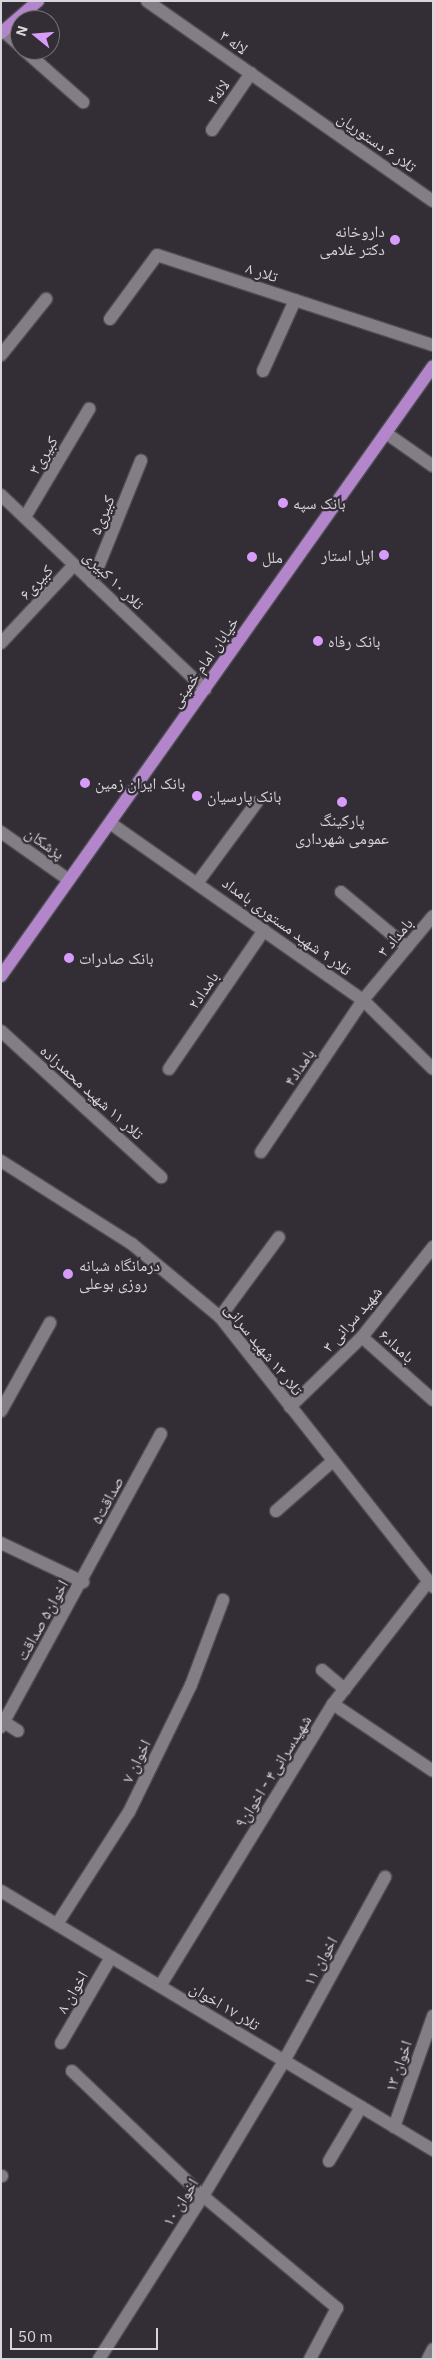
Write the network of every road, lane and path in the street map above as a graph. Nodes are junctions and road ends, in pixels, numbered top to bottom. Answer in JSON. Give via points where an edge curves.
{"nodes":[{"id":1,"x":38,"y":1,"type":"edge"},
{"id":2,"x":147,"y":1,"type":"edge"},
{"id":3,"x":2,"y":32,"type":"edge"},
{"id":4,"x":35,"y":60,"type":"edge"},
{"id":5,"x":251,"y":73,"type":"junction"},
{"id":6,"x":83,"y":102,"type":"dead end"},
{"id":7,"x":303,"y":109,"type":"joint"},
{"id":8,"x":212,"y":130,"type":"dead end"},
{"id":9,"x":433,"y":201,"type":"edge"},
{"id":10,"x":46,"y":299,"type":"dead end"},
{"id":11,"x":295,"y":300,"type":"junction"},
{"id":12,"x":110,"y":319,"type":"dead end"},
{"id":13,"x":433,"y":345,"type":"edge"},
{"id":14,"x":1,"y":355,"type":"edge"},
{"id":15,"x":433,"y":366,"type":"edge"},
{"id":16,"x":263,"y":371,"type":"dead end"},
{"id":17,"x":89,"y":409,"type":"dead end"},
{"id":18,"x":386,"y":433,"type":"junction"},
{"id":19,"x":141,"y":460,"type":"dead end"},
{"id":20,"x":433,"y":466,"type":"edge"},
{"id":21,"x":1,"y":495,"type":"edge"},
{"id":22,"x":25,"y":517,"type":"junction"},
{"id":23,"x":74,"y":565,"type":"junction"},
{"id":24,"x":92,"y":582,"type":"junction"},
{"id":25,"x":1,"y":643,"type":"edge"},
{"id":26,"x":205,"y":689,"type":"junction"},
{"id":27,"x":257,"y":802,"type":"dead end"},
{"id":28,"x":110,"y":823,"type":"junction"},
{"id":29,"x":1,"y":832,"type":"edge"},
{"id":30,"x":69,"y":880,"type":"junction"},
{"id":31,"x":198,"y":882,"type":"junction"},
{"id":32,"x":341,"y":892,"type":"dead end"},
{"id":33,"x":433,"y":916,"type":"edge"},
{"id":34,"x":264,"y":930,"type":"junction"},
{"id":35,"x":407,"y":947,"type":"junction"},
{"id":36,"x":1,"y":976,"type":"edge"},
{"id":37,"x":363,"y":1000,"type":"junction"},
{"id":38,"x":1,"y":1031,"type":"edge"},
{"id":39,"x":168,"y":1069,"type":"dead end"},
{"id":40,"x":433,"y":1069,"type":"edge"},
{"id":41,"x":261,"y":1152,"type":"dead end"},
{"id":42,"x":1,"y":1161,"type":"edge"},
{"id":43,"x":161,"y":1177,"type":"dead end"},
{"id":44,"x":279,"y":1237,"type":"dead end"},
{"id":45,"x":433,"y":1247,"type":"edge"},
{"id":46,"x":220,"y":1317,"type":"junction"},
{"id":47,"x":50,"y":1323,"type":"dead end"},
{"id":48,"x":362,"y":1337,"type":"junction"},
{"id":49,"x":433,"y":1400,"type":"edge"},
{"id":50,"x":290,"y":1407,"type":"junction"},
{"id":51,"x":1,"y":1411,"type":"edge"},
{"id":52,"x":160,"y":1434,"type":"dead end"},
{"id":53,"x":333,"y":1461,"type":"junction"},
{"id":54,"x":276,"y":1512,"type":"dead end"},
{"id":55,"x":1,"y":1543,"type":"edge"},
{"id":56,"x":83,"y":1582,"type":"junction"},
{"id":57,"x":431,"y":1584,"type":"edge"},
{"id":58,"x":223,"y":1600,"type":"dead end"},
{"id":59,"x":322,"y":1670,"type":"dead end"},
{"id":60,"x":345,"y":1689,"type":"junction"},
{"id":61,"x":333,"y":1704,"type":"junction"},
{"id":62,"x":2,"y":1723,"type":"edge"},
{"id":63,"x":18,"y":1731,"type":"dead end"},
{"id":64,"x":433,"y":1771,"type":"edge"},
{"id":65,"x":385,"y":1877,"type":"dead end"},
{"id":66,"x":1,"y":1891,"type":"edge"},
{"id":67,"x":57,"y":1924,"type":"junction"},
{"id":68,"x":111,"y":1957,"type":"junction"},
{"id":69,"x":160,"y":1986,"type":"junction"},
{"id":70,"x":433,"y":2016,"type":"edge"},
{"id":71,"x":61,"y":2043,"type":"dead end"},
{"id":72,"x":284,"y":2061,"type":"junction"},
{"id":73,"x":72,"y":2072,"type":"dead end"},
{"id":74,"x":361,"y":2107,"type":"junction"},
{"id":75,"x":394,"y":2127,"type":"junction"},
{"id":76,"x":433,"y":2150,"type":"edge"},
{"id":77,"x":329,"y":2161,"type":"dead end"},
{"id":78,"x":203,"y":2196,"type":"junction"},
{"id":79,"x":433,"y":2349,"type":"edge"},
{"id":80,"x":99,"y":2359,"type":"edge"},
{"id":81,"x":310,"y":2359,"type":"edge"},
{"id":82,"x":428,"y":2359,"type":"edge"}],
"edges":[{"from":1,"to":3,"type":"main road"},
{"from":2,"to":5,"type":"street","name":"لاله ۳"},
{"from":4,"to":6,"type":"street"},
{"from":5,"to":7,"type":"street","name":"لاله ۳"},
{"from":5,"to":8,"type":"street","name":"لاله۳"},
{"from":7,"to":9,"type":"street","name":"تلار ۶ دستوریان"},
{"from":10,"to":14,"type":"street"},
{"from":11,"to":12,"type":"street","name":"تلار ۸","via":[[157,255]]},
{"from":11,"to":13,"type":"street","name":"تلار ۸"},
{"from":11,"to":16,"type":"street"},
{"from":15,"to":18,"type":"main road","name":"خیابان امام خمینی"},
{"from":17,"to":22,"type":"street","name":"کبیری۳"},
{"from":18,"to":20,"type":"street"},
{"from":18,"to":26,"type":"main road","name":"خیابان امام خمینی"},
{"from":19,"to":24,"type":"street","name":"کبیری۵"},
{"from":21,"to":22,"type":"street","name":"تلار ۱۰ کبیری"},
{"from":22,"to":23,"type":"street","name":"تلار ۱۰ کبیری"},
{"from":23,"to":24,"type":"street","name":"تلار ۱۰ کبیری"},
{"from":23,"to":25,"type":"street","name":"کبیری۶"},
{"from":24,"to":26,"type":"street","name":"تلار ۱۰ کبیری"},
{"from":26,"to":28,"type":"main road","name":"خیابان امام خمینی"},
{"from":27,"to":31,"type":"street"},
{"from":28,"to":30,"type":"main road","name":"خیابان امام خمینی"},
{"from":28,"to":31,"type":"street","name":"تلار ۹ شهید مستوری بامداد"},
{"from":29,"to":30,"type":"street","name":"پزشکان"},
{"from":30,"to":36,"type":"main road","name":"خیابان امام خمینی"},
{"from":31,"to":34,"type":"street","name":"تلار ۹ شهید مستوری بامداد"},
{"from":32,"to":35,"type":"street"},
{"from":33,"to":35,"type":"street","name":"بامداد ۳"},
{"from":34,"to":37,"type":"street","name":"تلار ۹ شهید مستوری بامداد"},
{"from":34,"to":39,"type":"street","name":"بامداد۲"},
{"from":35,"to":37,"type":"street","name":"بامداد ۳"},
{"from":37,"to":40,"type":"street","name":"تلار ۹ شهید مستوری بامداد"},
{"from":37,"to":41,"type":"street","name":"بامداد۴"},
{"from":38,"to":43,"type":"street","name":"تلار ۱۱ شهید محمدزاده"},
{"from":42,"to":46,"type":"street","name":"تلار ۱۳ شهید سرانی","via":[[132,1244]]},
{"from":44,"to":46,"type":"street"},
{"from":45,"to":48,"type":"street","name":"شهید سرانی ۳"},
{"from":46,"to":50,"type":"street","name":"تلار ۱۳ شهید سرانی"},
{"from":47,"to":51,"type":"street"},
{"from":48,"to":49,"type":"street","name":"بامداد۶"},
{"from":48,"to":50,"type":"street","name":"شهید سرانی ۳"},
{"from":50,"to":53,"type":"street","name":"تلار ۱۳ شهید سرانی"},
{"from":52,"to":56,"type":"street","name":"صداقت۵"},
{"from":53,"to":54,"type":"street"},
{"from":53,"to":57,"type":"street","name":"تلار ۱۳ شهید سرانی"},
{"from":55,"to":56,"type":"street"},
{"from":56,"to":62,"type":"street","name":"اخوان۵ صداقت"},
{"from":57,"to":60,"type":"street","name":"شهیدسرانی۴ - اخوان۹"},
{"from":58,"to":67,"type":"street","name":"اخوان ۷","via":[[190,1685],[129,1812]]},
{"from":59,"to":60,"type":"street"},
{"from":60,"to":61,"type":"street","name":"شهیدسرانی۴ - اخوان۹"},
{"from":61,"to":64,"type":"street"},
{"from":61,"to":69,"type":"street","name":"شهیدسرانی۴ - اخوان۹"},
{"from":62,"to":63,"type":"street"},
{"from":65,"to":72,"type":"street","name":"اخوان ۱۱"},
{"from":66,"to":67,"type":"street","name":"تلار ۱۷ اخوان"},
{"from":67,"to":68,"type":"street","name":"تلار ۱۷ اخوان"},
{"from":68,"to":69,"type":"street","name":"تلار ۱۷ اخوان"},
{"from":68,"to":71,"type":"street","name":"اخوان ۸"},
{"from":69,"to":72,"type":"street","name":"تلار ۱۷ اخوان"},
{"from":70,"to":75,"type":"street","name":"اخوان ۱۳"},
{"from":72,"to":74,"type":"street","name":"تلار ۱۷ اخوان"},
{"from":72,"to":78,"type":"street","name":"اخوان ۱۰"},
{"from":73,"to":78,"type":"street"},
{"from":74,"to":75,"type":"street","name":"تلار ۱۷ اخوان"},
{"from":74,"to":77,"type":"street"},
{"from":75,"to":76,"type":"street","name":"تلار ۱۷ اخوان"},
{"from":78,"to":80,"type":"street","name":"اخوان ۱۰"},
{"from":78,"to":81,"type":"street","via":[[337,2308]]},
{"from":79,"to":82,"type":"street"}]}
